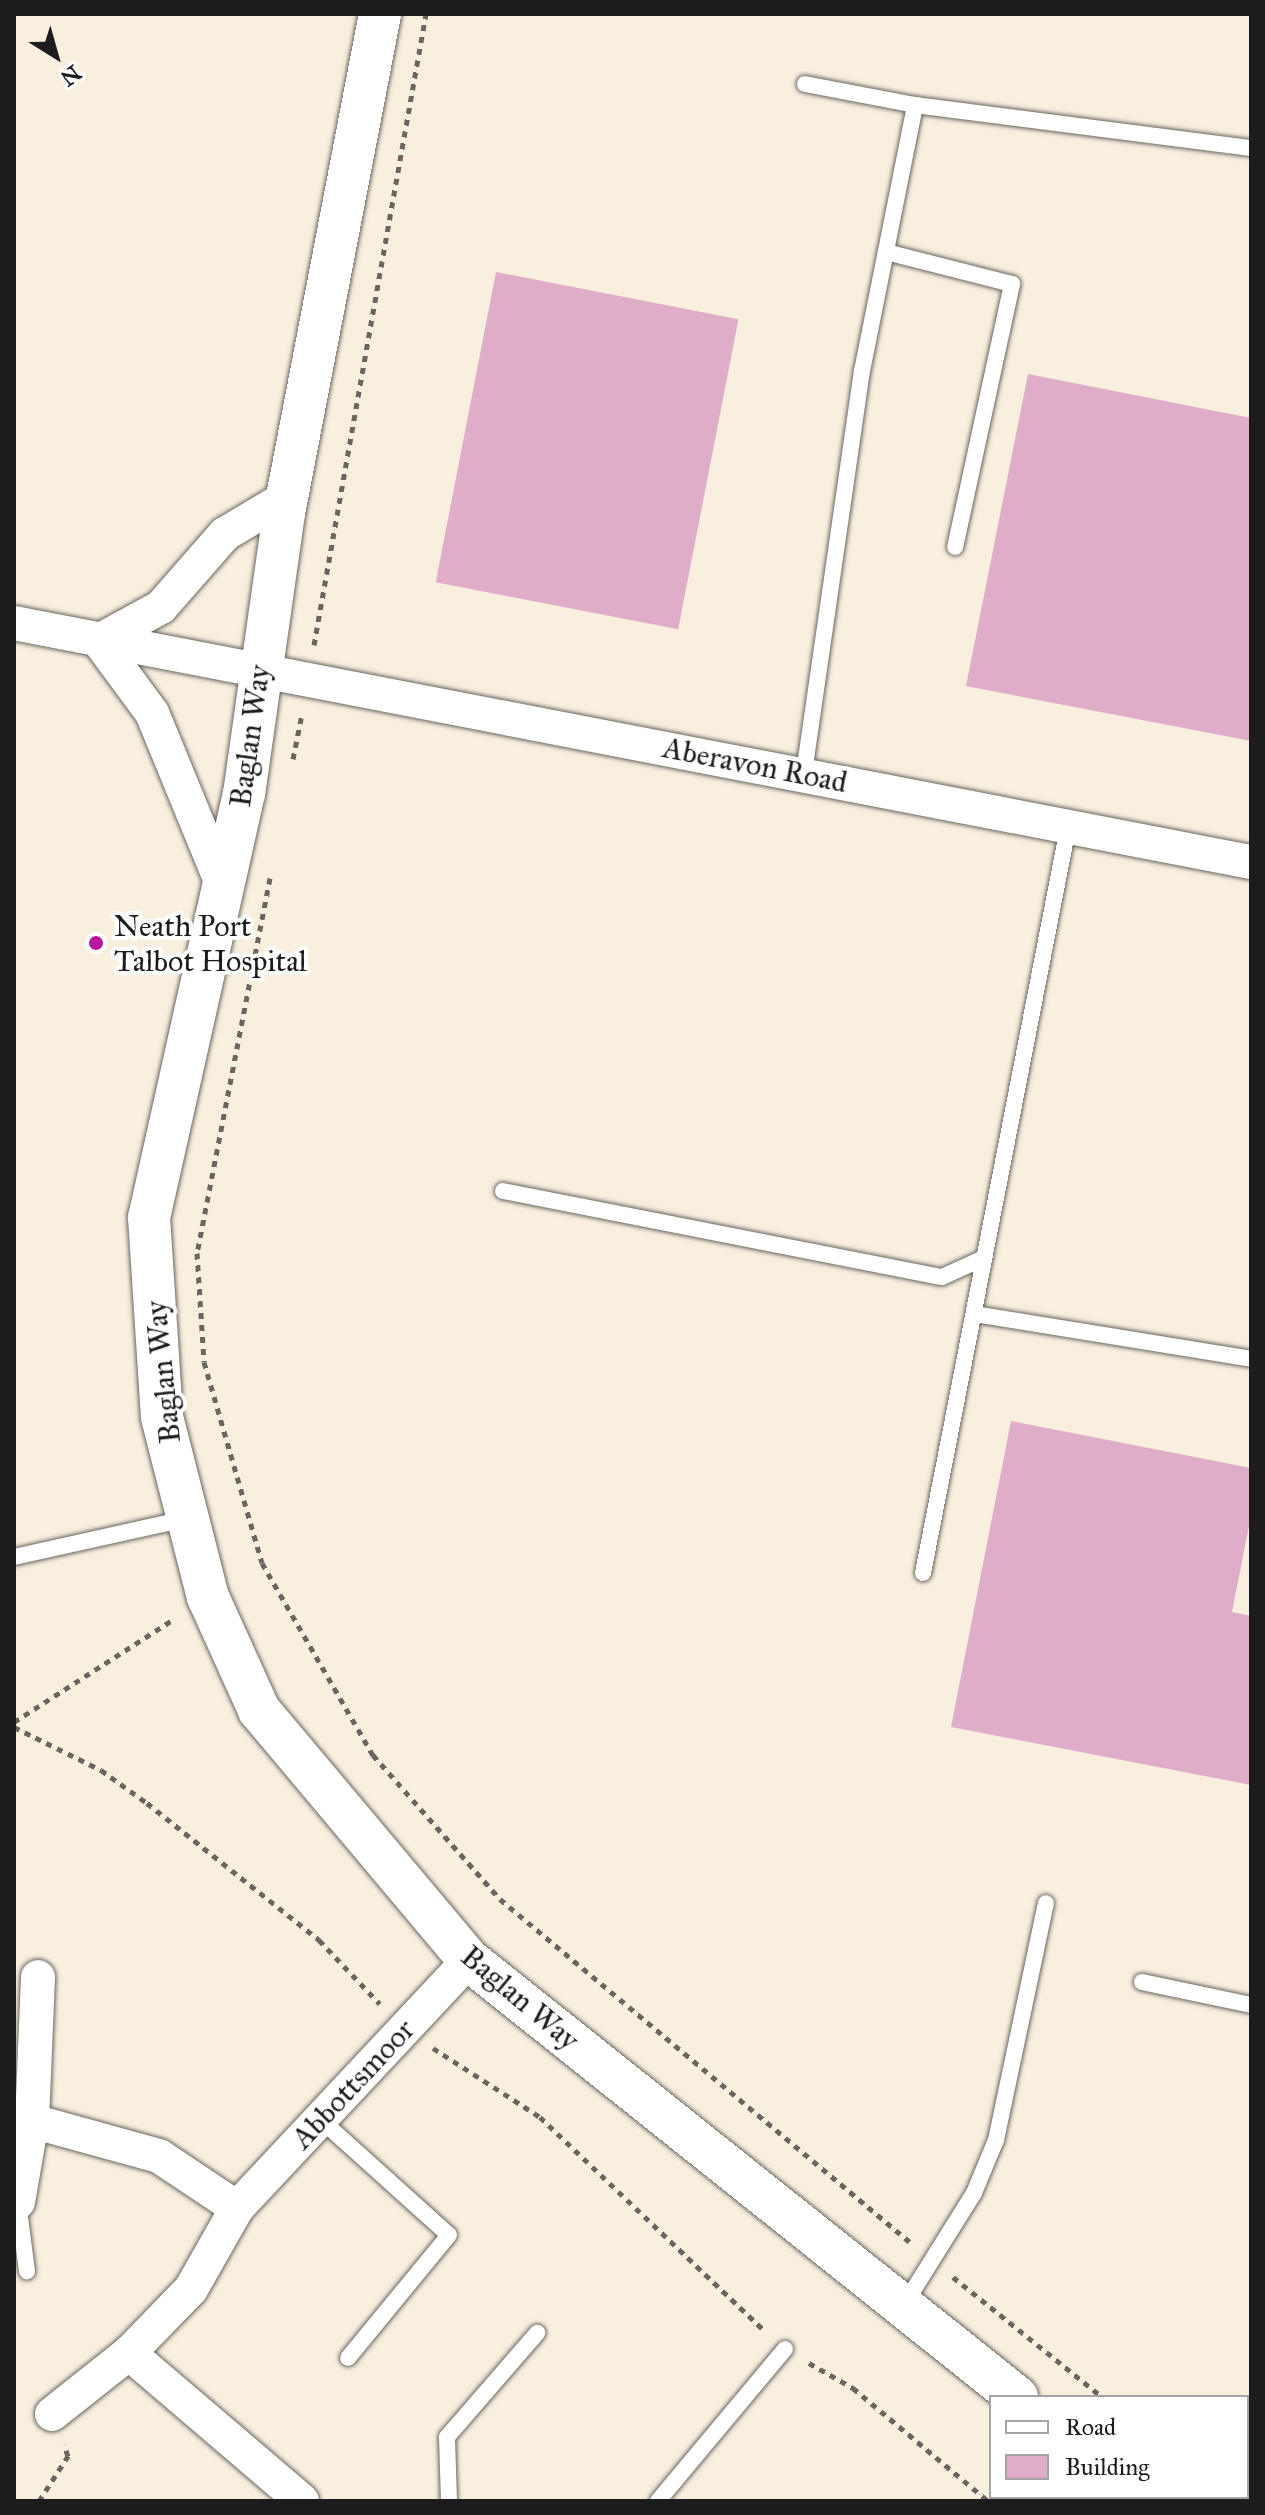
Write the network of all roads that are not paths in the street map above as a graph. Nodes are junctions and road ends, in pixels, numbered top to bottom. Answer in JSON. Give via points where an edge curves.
{"nodes":[{"id":1,"x":380,"y":14,"type":"edge"},
{"id":2,"x":805,"y":84,"type":"dead end"},
{"id":3,"x":915,"y":105,"type":"junction"},
{"id":4,"x":1251,"y":148,"type":"edge"},
{"id":5,"x":886,"y":252,"type":"junction"},
{"id":6,"x":287,"y":497,"type":"junction"},
{"id":7,"x":955,"y":547,"type":"dead end"},
{"id":8,"x":14,"y":623,"type":"edge"},
{"id":9,"x":99,"y":641,"type":"junction"},
{"id":10,"x":258,"y":674,"type":"junction"},
{"id":11,"x":804,"y":773,"type":"junction"},
{"id":12,"x":1068,"y":828,"type":"junction"},
{"id":13,"x":1251,"y":862,"type":"edge"},
{"id":14,"x":223,"y":886,"type":"junction"},
{"id":15,"x":503,"y":1191,"type":"dead end"},
{"id":16,"x":984,"y":1258,"type":"junction"},
{"id":17,"x":974,"y":1314,"type":"junction"},
{"id":18,"x":1251,"y":1359,"type":"edge"},
{"id":19,"x":188,"y":1518,"type":"junction"},
{"id":20,"x":14,"y":1557,"type":"edge"},
{"id":21,"x":923,"y":1573,"type":"dead end"},
{"id":22,"x":1046,"y":1903,"type":"dead end"},
{"id":23,"x":469,"y":1960,"type":"junction"},
{"id":24,"x":38,"y":1977,"type":"dead end"},
{"id":25,"x":1142,"y":1982,"type":"dead end"},
{"id":26,"x":1251,"y":2005,"type":"edge"},
{"id":27,"x":320,"y":2119,"type":"junction"},
{"id":28,"x":32,"y":2121,"type":"junction"},
{"id":29,"x":16,"y":2206,"type":"edge"},
{"id":30,"x":237,"y":2208,"type":"junction"},
{"id":31,"x":27,"y":2271,"type":"dead end"},
{"id":32,"x":904,"y":2305,"type":"junction"},
{"id":33,"x":537,"y":2333,"type":"dead end"},
{"id":34,"x":785,"y":2349,"type":"road end"},
{"id":35,"x":129,"y":2353,"type":"junction"},
{"id":36,"x":348,"y":2358,"type":"dead end"},
{"id":37,"x":1015,"y":2395,"type":"edge"},
{"id":38,"x":52,"y":2414,"type":"road end"},
{"id":39,"x":288,"y":2497,"type":"edge"},
{"id":40,"x":449,"y":2501,"type":"edge"},
{"id":41,"x":658,"y":2501,"type":"edge"}],
"edges":[{"from":1,"to":6,"type":"street","name":"Baglan Way"},
{"from":2,"to":3,"type":"lane"},
{"from":3,"to":4,"type":"lane"},
{"from":3,"to":5,"type":"lane"},
{"from":5,"to":7,"type":"lane","via":[[1012,284]]},
{"from":5,"to":11,"type":"lane","via":[[862,371]]},
{"from":6,"to":9,"type":"street","via":[[225,534],[161,607]]},
{"from":6,"to":10,"type":"street","name":"Baglan Way"},
{"from":8,"to":9,"type":"street","name":"Aberavon Road"},
{"from":9,"to":10,"type":"street","name":"Aberavon Road"},
{"from":9,"to":14,"type":"street","via":[[152,713]]},
{"from":10,"to":11,"type":"street","name":"Aberavon Road"},
{"from":10,"to":14,"type":"street","name":"Baglan Way","via":[[244,793]]},
{"from":11,"to":12,"type":"street","name":"Aberavon Road"},
{"from":12,"to":13,"type":"street","name":"Aberavon Road"},
{"from":12,"to":16,"type":"lane"},
{"from":14,"to":19,"type":"street","name":"Baglan Way","via":[[149,1217],[162,1417]]},
{"from":15,"to":16,"type":"lane","via":[[942,1277]]},
{"from":16,"to":17,"type":"lane"},
{"from":17,"to":18,"type":"lane"},
{"from":17,"to":21,"type":"lane"},
{"from":19,"to":20,"type":"lane"},
{"from":19,"to":23,"type":"street","name":"Baglan Way","via":[[208,1597],[259,1710]]},
{"from":22,"to":32,"type":"lane","via":[[996,2140],[974,2193]]},
{"from":23,"to":27,"type":"street","name":"Abbottsmoor"},
{"from":23,"to":32,"type":"street","name":"Baglan Way"},
{"from":24,"to":28,"type":"street"},
{"from":25,"to":26,"type":"lane"},
{"from":27,"to":30,"type":"street","name":"Abbottsmoor"},
{"from":27,"to":36,"type":"lane","via":[[449,2235]]},
{"from":28,"to":29,"type":"street"},
{"from":28,"to":30,"type":"street","via":[[159,2156]]},
{"from":29,"to":31,"type":"lane"},
{"from":30,"to":35,"type":"street","name":"Abbottsmoor","via":[[191,2289]]},
{"from":32,"to":37,"type":"street","name":"Baglan Way"},
{"from":33,"to":40,"type":"lane","via":[[447,2437]]},
{"from":34,"to":41,"type":"lane"},
{"from":35,"to":38,"type":"street","name":"Abbottsmoor"},
{"from":35,"to":39,"type":"street"}]}
